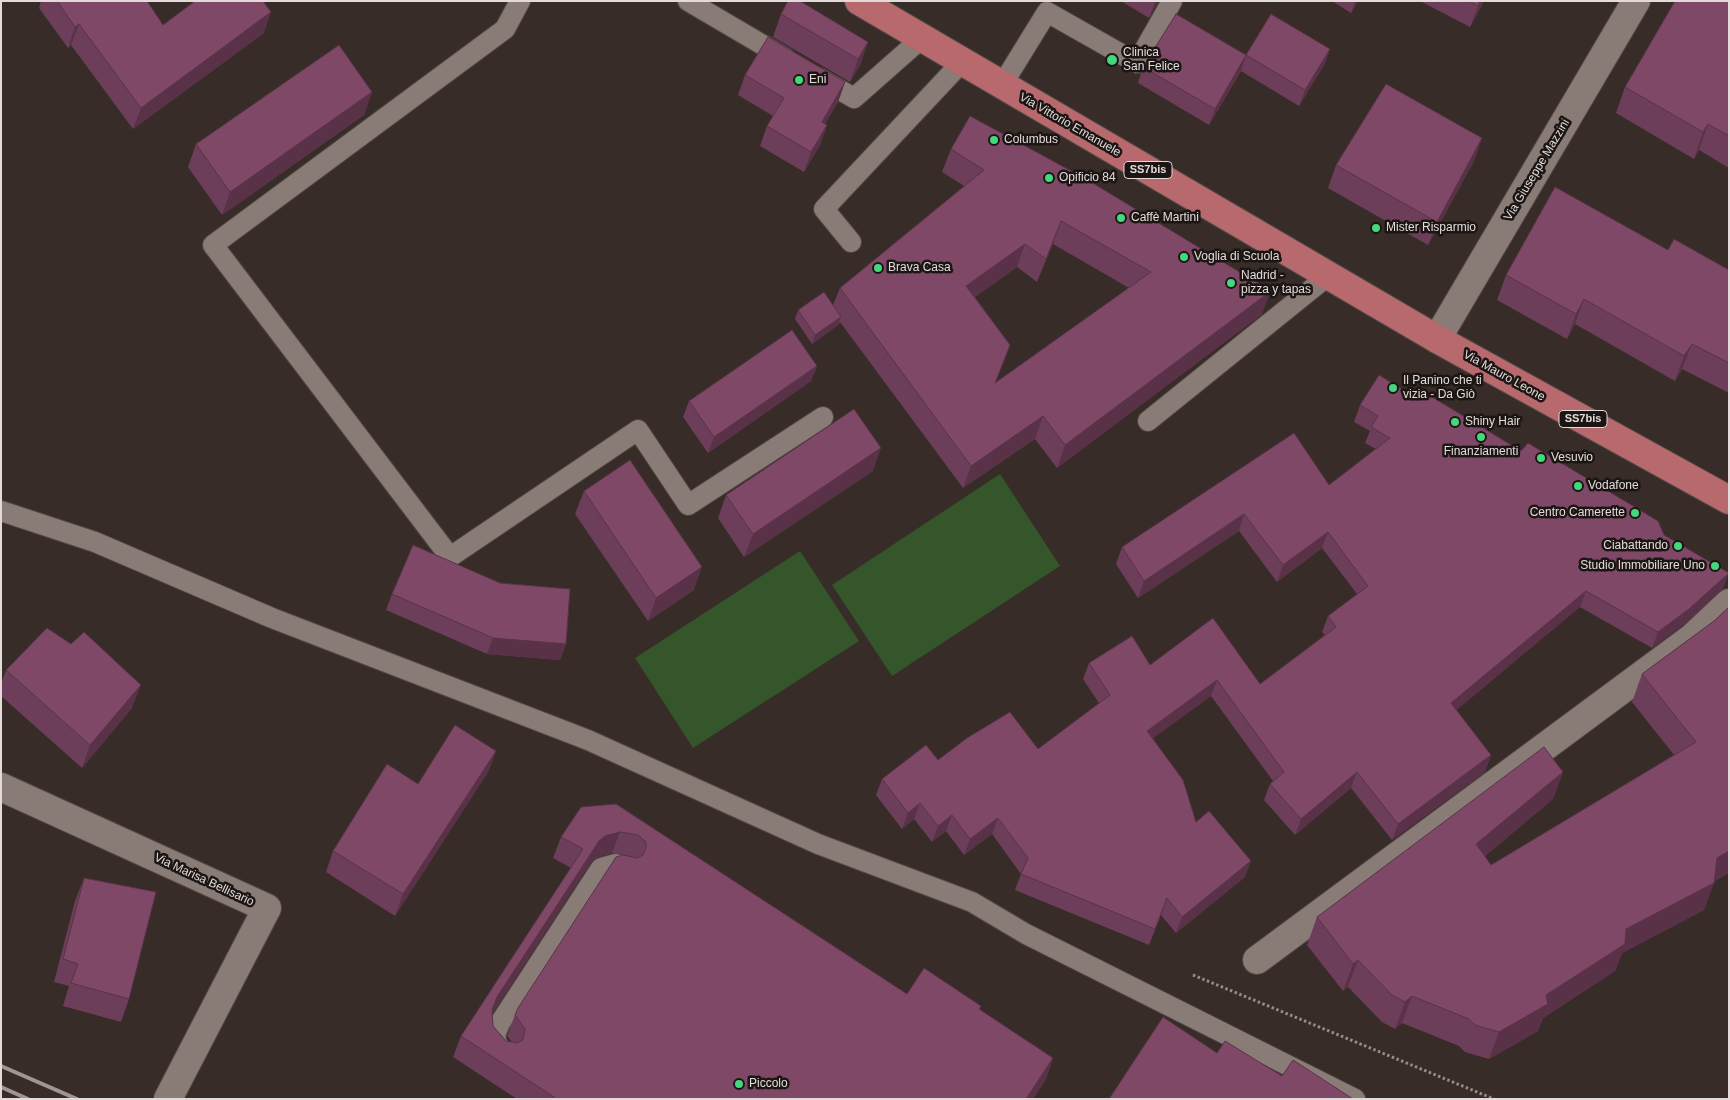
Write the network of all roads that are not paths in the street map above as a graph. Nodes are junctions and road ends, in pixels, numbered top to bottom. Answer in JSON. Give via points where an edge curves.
{"nodes":[{"id":1,"x":520,"y":1,"type":"edge"},
{"id":2,"x":688,"y":1,"type":"edge"},
{"id":3,"x":1172,"y":1,"type":"edge"},
{"id":4,"x":1636,"y":1,"type":"edge"},
{"id":5,"x":870,"y":4,"type":"edge"},
{"id":6,"x":922,"y":38,"type":"junction"},
{"id":7,"x":962,"y":62,"type":"junction"},
{"id":8,"x":1002,"y":85,"type":"junction"},
{"id":9,"x":851,"y":242,"type":"dead end"},
{"id":10,"x":1329,"y":275,"type":"junction"},
{"id":11,"x":1437,"y":339,"type":"junction"},
{"id":12,"x":823,"y":417,"type":"dead end"},
{"id":13,"x":1148,"y":421,"type":"dead end"},
{"id":14,"x":1729,"y":500,"type":"edge"},
{"id":15,"x":1,"y":511,"type":"edge"},
{"id":16,"x":1729,"y":603,"type":"edge"},
{"id":17,"x":1,"y":787,"type":"edge"},
{"id":18,"x":627,"y":867,"type":"edge"},
{"id":19,"x":1257,"y":960,"type":"dead end"},
{"id":20,"x":506,"y":1053,"type":"edge"},
{"id":21,"x":168,"y":1099,"type":"edge"},
{"id":22,"x":1355,"y":1099,"type":"edge"}],
"edges":[{"from":1,"to":12,"type":"lane","via":[[505,29],[213,245],[450,557],[638,430],[688,505]]},
{"from":2,"to":6,"type":"lane","via":[[854,98]]},
{"from":3,"to":8,"type":"lane","via":[[1137,63],[1047,12]]},
{"from":4,"to":11,"type":"street","name":"Via Giuseppe Mazzini"},
{"from":5,"to":6,"type":"main road","name":"Via Vittorio Emanuele","number":"SS7bis"},
{"from":6,"to":7,"type":"main road","name":"Via Vittorio Emanuele","number":"SS7bis"},
{"from":7,"to":8,"type":"main road","name":"Via Vittorio Emanuele","number":"SS7bis"},
{"from":7,"to":9,"type":"lane","via":[[824,209]]},
{"from":8,"to":10,"type":"main road","name":"Via Vittorio Emanuele","number":"SS7bis"},
{"from":10,"to":11,"type":"main road","name":"Via Vittorio Emanuele","number":"SS7bis"},
{"from":10,"to":13,"type":"lane"},
{"from":11,"to":14,"type":"main road","name":"Via Mauro Leone","number":"SS7bis"},
{"from":15,"to":22,"type":"lane","via":[[95,542],[272,618],[588,740],[818,844],[972,902],[1026,934]]},
{"from":16,"to":19,"type":"street","via":[[1693,637]]},
{"from":17,"to":21,"type":"street","name":"Via Marisa Bellisario","via":[[267,908]]},
{"from":18,"to":20,"type":"lane","via":[[615,864],[601,868],[510,1007],[495,1035],[497,1045]]}]}
